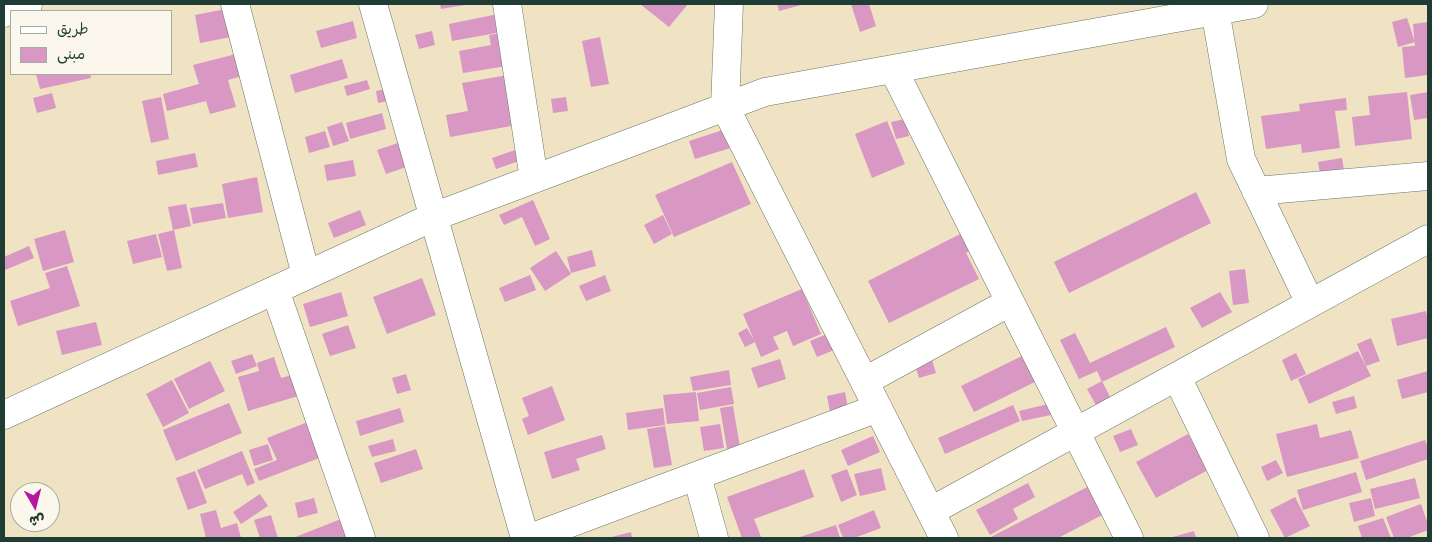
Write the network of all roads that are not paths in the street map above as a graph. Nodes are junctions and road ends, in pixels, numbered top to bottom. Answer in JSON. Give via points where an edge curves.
{"nodes":[{"id":1,"x":235,"y":4,"type":"edge"},
{"id":2,"x":374,"y":4,"type":"edge"},
{"id":3,"x":507,"y":4,"type":"edge"},
{"id":4,"x":729,"y":4,"type":"edge"},
{"id":5,"x":1254,"y":4,"type":"edge"},
{"id":6,"x":1215,"y":7,"type":"edge"},
{"id":7,"x":893,"y":69,"type":"junction"},
{"id":8,"x":725,"y":107,"type":"junction"},
{"id":9,"x":1428,"y":176,"type":"edge"},
{"id":10,"x":534,"y":179,"type":"junction"},
{"id":11,"x":1256,"y":191,"type":"junction"},
{"id":12,"x":433,"y":217,"type":"junction"},
{"id":13,"x":1428,"y":239,"type":"edge"},
{"id":14,"x":306,"y":275,"type":"junction"},
{"id":15,"x":275,"y":290,"type":"junction"},
{"id":16,"x":1010,"y":302,"type":"junction"},
{"id":17,"x":1310,"y":303,"type":"junction"},
{"id":18,"x":1177,"y":376,"type":"junction"},
{"id":19,"x":865,"y":381,"type":"junction"},
{"id":20,"x":878,"y":408,"type":"junction"},
{"id":21,"x":4,"y":415,"type":"edge"},
{"id":22,"x":1075,"y":432,"type":"junction"},
{"id":23,"x":697,"y":476,"type":"junction"},
{"id":24,"x":931,"y":512,"type":"junction"},
{"id":25,"x":361,"y":538,"type":"edge"},
{"id":26,"x":525,"y":538,"type":"edge"},
{"id":27,"x":530,"y":538,"type":"edge"},
{"id":28,"x":714,"y":538,"type":"edge"},
{"id":29,"x":944,"y":538,"type":"edge"},
{"id":30,"x":1129,"y":538,"type":"edge"},
{"id":31,"x":1256,"y":538,"type":"edge"}],
"edges":[{"from":1,"to":14,"type":"street"},
{"from":2,"to":12,"type":"street"},
{"from":3,"to":10,"type":"street"},
{"from":4,"to":8,"type":"street"},
{"from":5,"to":6,"type":"street"},
{"from":6,"to":7,"type":"street"},
{"from":6,"to":11,"type":"street","via":[[1241,159]]},
{"from":7,"to":8,"type":"street","via":[[765,92]]},
{"from":7,"to":16,"type":"street"},
{"from":8,"to":10,"type":"street"},
{"from":8,"to":19,"type":"street"},
{"from":9,"to":11,"type":"street"},
{"from":10,"to":12,"type":"street"},
{"from":11,"to":17,"type":"street"},
{"from":12,"to":14,"type":"street"},
{"from":12,"to":26,"type":"street"},
{"from":13,"to":17,"type":"street"},
{"from":14,"to":15,"type":"street"},
{"from":15,"to":21,"type":"street"},
{"from":15,"to":25,"type":"street"},
{"from":16,"to":19,"type":"street"},
{"from":16,"to":22,"type":"street"},
{"from":17,"to":18,"type":"street"},
{"from":18,"to":22,"type":"street"},
{"from":18,"to":31,"type":"street"},
{"from":19,"to":20,"type":"street"},
{"from":20,"to":23,"type":"street"},
{"from":20,"to":24,"type":"street"},
{"from":22,"to":24,"type":"street"},
{"from":22,"to":30,"type":"street"},
{"from":23,"to":27,"type":"street"},
{"from":23,"to":28,"type":"street"},
{"from":24,"to":29,"type":"street"}]}
